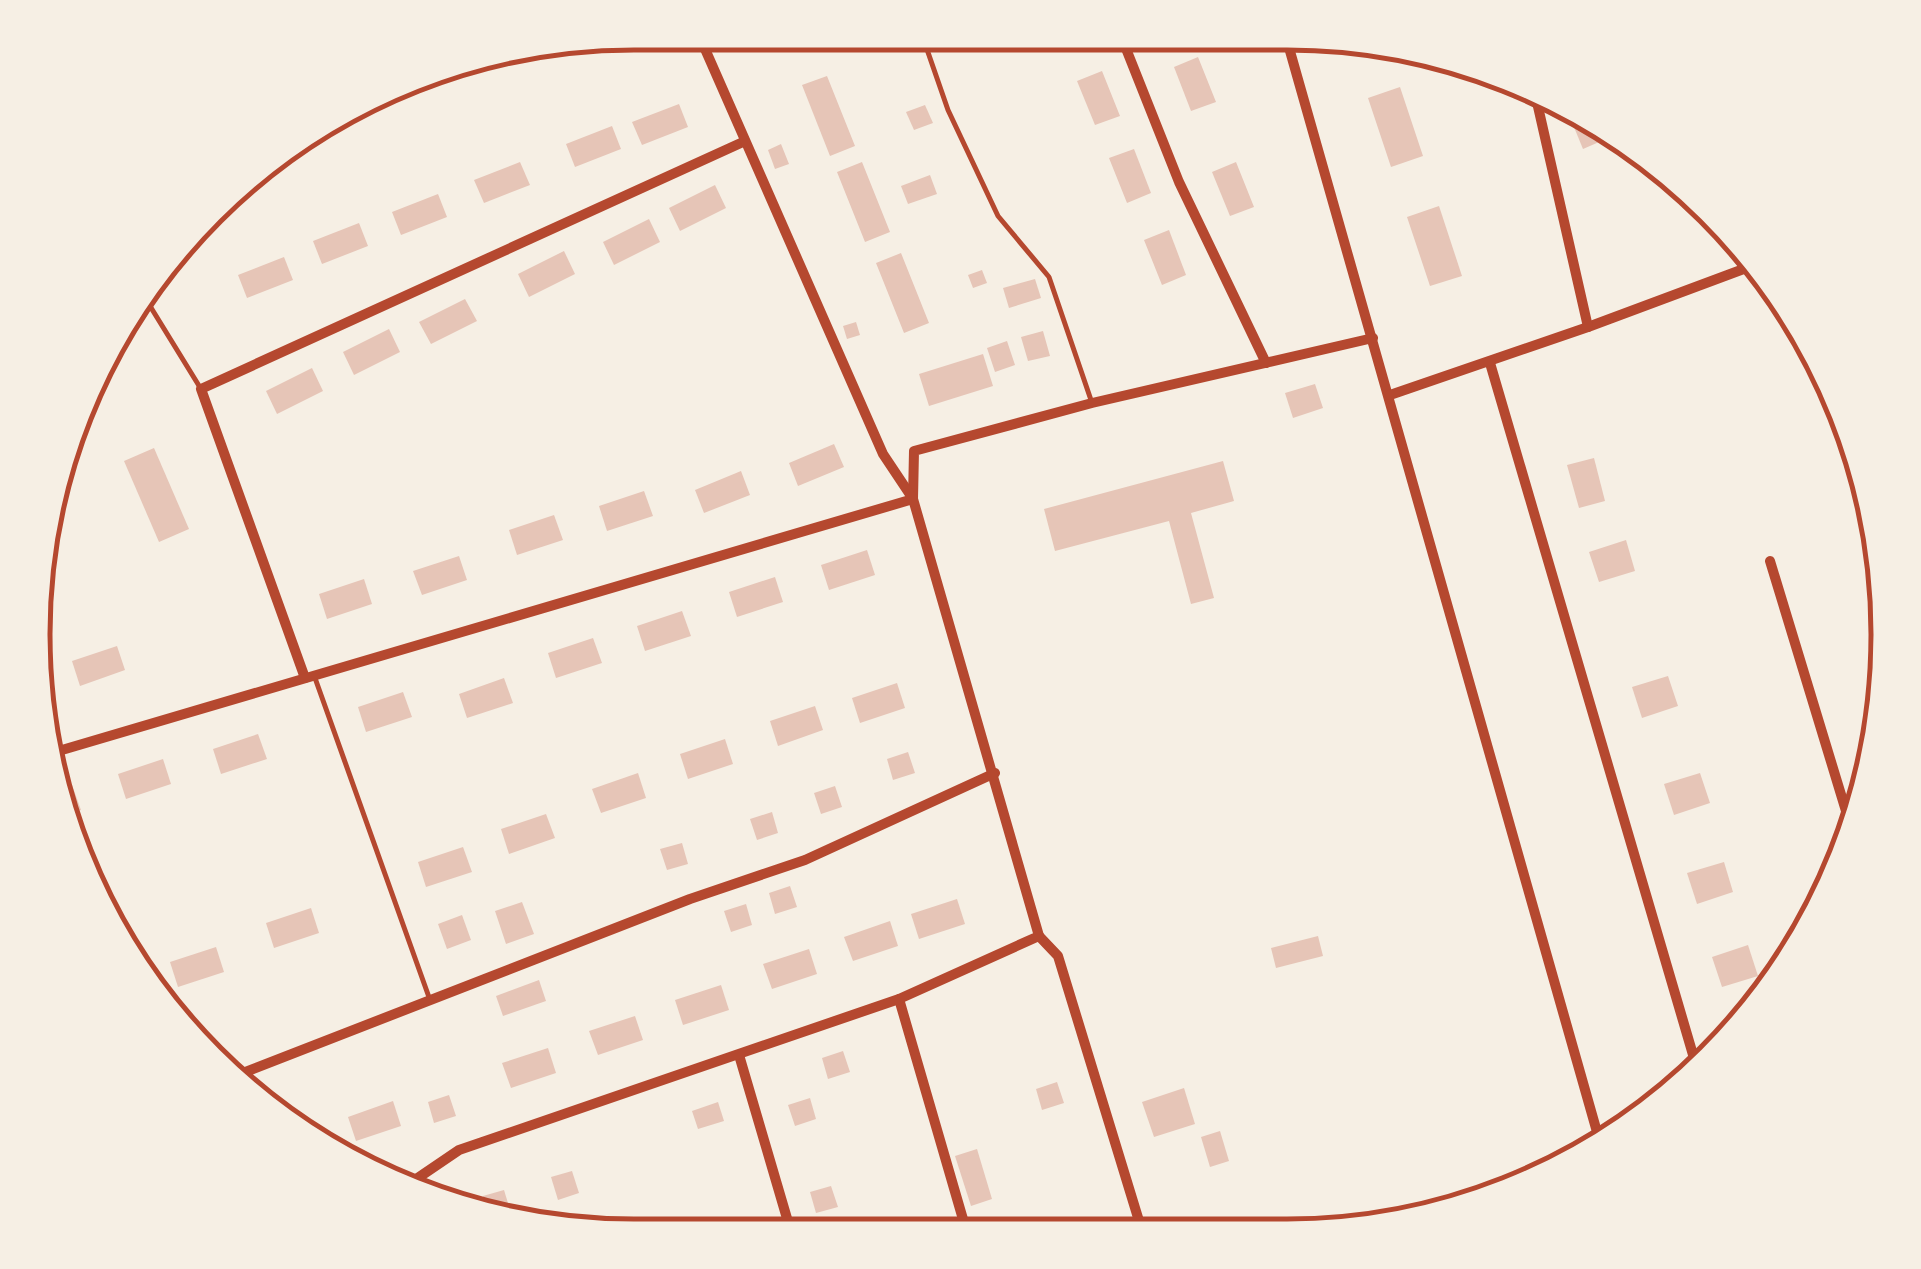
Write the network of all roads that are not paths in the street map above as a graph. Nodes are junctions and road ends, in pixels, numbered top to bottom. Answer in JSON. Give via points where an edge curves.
{"nodes":[{"id":1,"x":705,"y":50,"type":"edge"},
{"id":2,"x":927,"y":50,"type":"edge"},
{"id":3,"x":1127,"y":50,"type":"edge"},
{"id":4,"x":1290,"y":50,"type":"edge"},
{"id":5,"x":1538,"y":107,"type":"edge"},
{"id":6,"x":743,"y":142,"type":"junction"},
{"id":7,"x":1743,"y":270,"type":"edge"},
{"id":8,"x":151,"y":307,"type":"edge"},
{"id":9,"x":1588,"y":328,"type":"junction"},
{"id":10,"x":1373,"y":338,"type":"junction"},
{"id":11,"x":1490,"y":363,"type":"junction"},
{"id":12,"x":1266,"y":364,"type":"junction"},
{"id":13,"x":201,"y":389,"type":"junction"},
{"id":14,"x":1390,"y":396,"type":"junction"},
{"id":15,"x":1092,"y":403,"type":"junction"},
{"id":16,"x":913,"y":499,"type":"junction"},
{"id":17,"x":1770,"y":561,"type":"dead end"},
{"id":18,"x":310,"y":676,"type":"junction"},
{"id":19,"x":61,"y":750,"type":"edge"},
{"id":20,"x":994,"y":773,"type":"junction"},
{"id":21,"x":1845,"y":805,"type":"edge"},
{"id":22,"x":1039,"y":936,"type":"junction"},
{"id":23,"x":899,"y":998,"type":"junction"},
{"id":24,"x":430,"y":1000,"type":"junction"},
{"id":25,"x":1693,"y":1054,"type":"edge"},
{"id":26,"x":739,"y":1055,"type":"junction"},
{"id":27,"x":246,"y":1072,"type":"edge"},
{"id":28,"x":1596,"y":1130,"type":"edge"},
{"id":29,"x":418,"y":1178,"type":"edge"},
{"id":30,"x":786,"y":1219,"type":"edge"},
{"id":31,"x":963,"y":1219,"type":"edge"},
{"id":32,"x":1138,"y":1219,"type":"edge"}],
"edges":[{"from":1,"to":6,"type":"street"},
{"from":2,"to":15,"type":"lane","via":[[998,216],[1049,277]]},
{"from":3,"to":12,"type":"street","via":[[1179,182]]},
{"from":4,"to":10,"type":"street"},
{"from":5,"to":9,"type":"street"},
{"from":6,"to":13,"type":"street"},
{"from":6,"to":16,"type":"street","via":[[883,454]]},
{"from":7,"to":9,"type":"street"},
{"from":8,"to":13,"type":"lane"},
{"from":9,"to":11,"type":"street"},
{"from":10,"to":12,"type":"street"},
{"from":10,"to":14,"type":"street"},
{"from":11,"to":14,"type":"street"},
{"from":11,"to":25,"type":"street"},
{"from":12,"to":15,"type":"street"},
{"from":13,"to":18,"type":"street"},
{"from":14,"to":28,"type":"street","via":[[1426,544]]},
{"from":15,"to":16,"type":"street","via":[[914,452]]},
{"from":16,"to":18,"type":"street"},
{"from":16,"to":20,"type":"street"},
{"from":17,"to":21,"type":"street"},
{"from":18,"to":19,"type":"street"},
{"from":18,"to":24,"type":"lane"},
{"from":20,"to":22,"type":"street"},
{"from":20,"to":24,"type":"street","via":[[805,860]]},
{"from":22,"to":23,"type":"street"},
{"from":22,"to":32,"type":"street","via":[[1058,956]]},
{"from":23,"to":26,"type":"street"},
{"from":23,"to":31,"type":"street"},
{"from":24,"to":27,"type":"street"},
{"from":26,"to":29,"type":"street","via":[[460,1150]]},
{"from":26,"to":30,"type":"street"}]}
